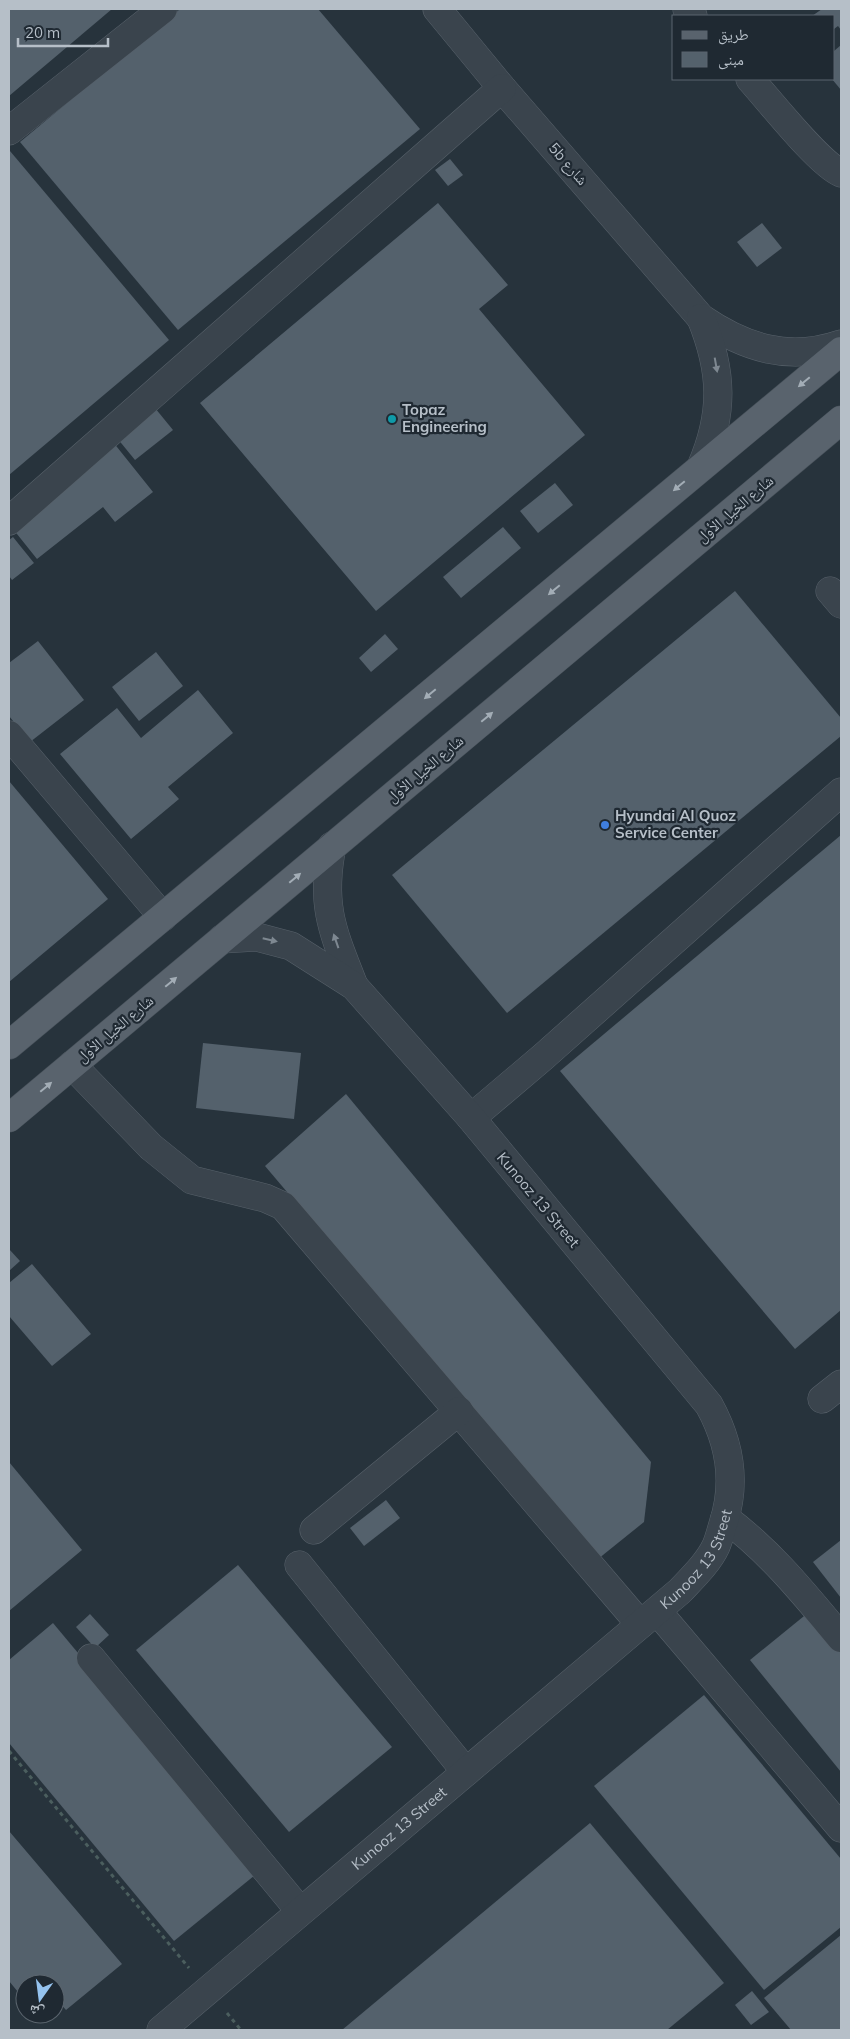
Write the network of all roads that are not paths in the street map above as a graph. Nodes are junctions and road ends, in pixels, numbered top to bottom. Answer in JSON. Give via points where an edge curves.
{"nodes":[{"id":1,"x":163,"y":9,"type":"edge"},
{"id":2,"x":437,"y":9,"type":"edge"},
{"id":3,"x":751,"y":80,"type":"edge"},
{"id":4,"x":502,"y":88,"type":"junction"},
{"id":5,"x":9,"y":131,"type":"edge"},
{"id":6,"x":841,"y":173,"type":"edge"},
{"id":7,"x":702,"y":318,"type":"junction"},
{"id":8,"x":841,"y":344,"type":"edge"},
{"id":9,"x":841,"y":351,"type":"edge"},
{"id":10,"x":841,"y":420,"type":"edge"},
{"id":11,"x":701,"y":467,"type":"junction"},
{"id":12,"x":9,"y":521,"type":"edge"},
{"id":13,"x":9,"y":735,"type":"edge"},
{"id":14,"x":841,"y":792,"type":"edge"},
{"id":15,"x":332,"y":846,"type":"junction"},
{"id":16,"x":163,"y":917,"type":"junction"},
{"id":17,"x":222,"y":939,"type":"junction"},
{"id":18,"x":354,"y":986,"type":"junction"},
{"id":19,"x":9,"y":1045,"type":"edge"},
{"id":20,"x":72,"y":1065,"type":"junction"},
{"id":21,"x":9,"y":1118,"type":"edge"},
{"id":22,"x":471,"y":1118,"type":"junction"},
{"id":23,"x":459,"y":1411,"type":"junction"},
{"id":24,"x":725,"y":1518,"type":"junction"},
{"id":25,"x":314,"y":1530,"type":"dead end"},
{"id":26,"x":299,"y":1565,"type":"dead end"},
{"id":27,"x":649,"y":1618,"type":"junction"},
{"id":28,"x":841,"y":1638,"type":"edge"},
{"id":29,"x":91,"y":1658,"type":"dead end"},
{"id":30,"x":466,"y":1772,"type":"junction"},
{"id":31,"x":841,"y":1828,"type":"edge"},
{"id":32,"x":300,"y":1911,"type":"junction"},
{"id":33,"x":178,"y":2025,"type":"edge"}],
"edges":[{"from":1,"to":5,"type":"street"},
{"from":2,"to":4,"type":"street","name":"5b شارع"},
{"from":3,"to":6,"type":"street","via":[[815,151]]},
{"from":4,"to":7,"type":"street","name":"5b شارع"},
{"from":4,"to":12,"type":"street"},
{"from":7,"to":8,"type":"street","name":"5b شارع","via":[[740,341],[774,351],[802,352]]},
{"from":7,"to":11,"type":"street","name":"5b شارع","one_way":true,"via":[[717,367],[719,393],[711,444]]},
{"from":9,"to":11,"type":"main road","one_way":true},
{"from":15,"to":10,"type":"main road","name":"شارع الخيل الأول","one_way":true},
{"from":11,"to":16,"type":"main road","one_way":true},
{"from":13,"to":16,"type":"street"},
{"from":14,"to":22,"type":"street"},
{"from":17,"to":15,"type":"main road","name":"شارع الخيل الأول","one_way":true},
{"from":18,"to":15,"type":"street","name":"Kunooz 13 Street","one_way":true,"via":[[336,941],[327,904],[326,885]]},
{"from":16,"to":19,"type":"main road"},
{"from":17,"to":18,"type":"street","name":"Kunooz 13 Street","one_way":true,"via":[[257,937],[291,946]]},
{"from":20,"to":17,"type":"main road","name":"شارع الخيل الأول","one_way":true},
{"from":18,"to":22,"type":"street","name":"Kunooz 13 Street"},
{"from":21,"to":20,"type":"main road","name":"شارع الخيل الأول","one_way":true},
{"from":20,"to":23,"type":"street","via":[[151,1147],[192,1180],[265,1198],[283,1206]]},
{"from":22,"to":24,"type":"street","name":"Kunooz 13 Street","via":[[709,1405],[720,1426],[729,1456],[730,1495]]},
{"from":23,"to":25,"type":"street"},
{"from":23,"to":27,"type":"street"},
{"from":24,"to":27,"type":"street","name":"Kunooz 13 Street","via":[[716,1546],[700,1570]]},
{"from":24,"to":28,"type":"street","via":[[780,1566]]},
{"from":26,"to":30,"type":"street"},
{"from":27,"to":30,"type":"street","name":"Kunooz 13 Street"},
{"from":27,"to":31,"type":"street"},
{"from":29,"to":32,"type":"street"},
{"from":30,"to":32,"type":"street","name":"Kunooz 13 Street"},
{"from":32,"to":33,"type":"street","name":"Kunooz 13 Street","via":[[208,1991]]}]}
